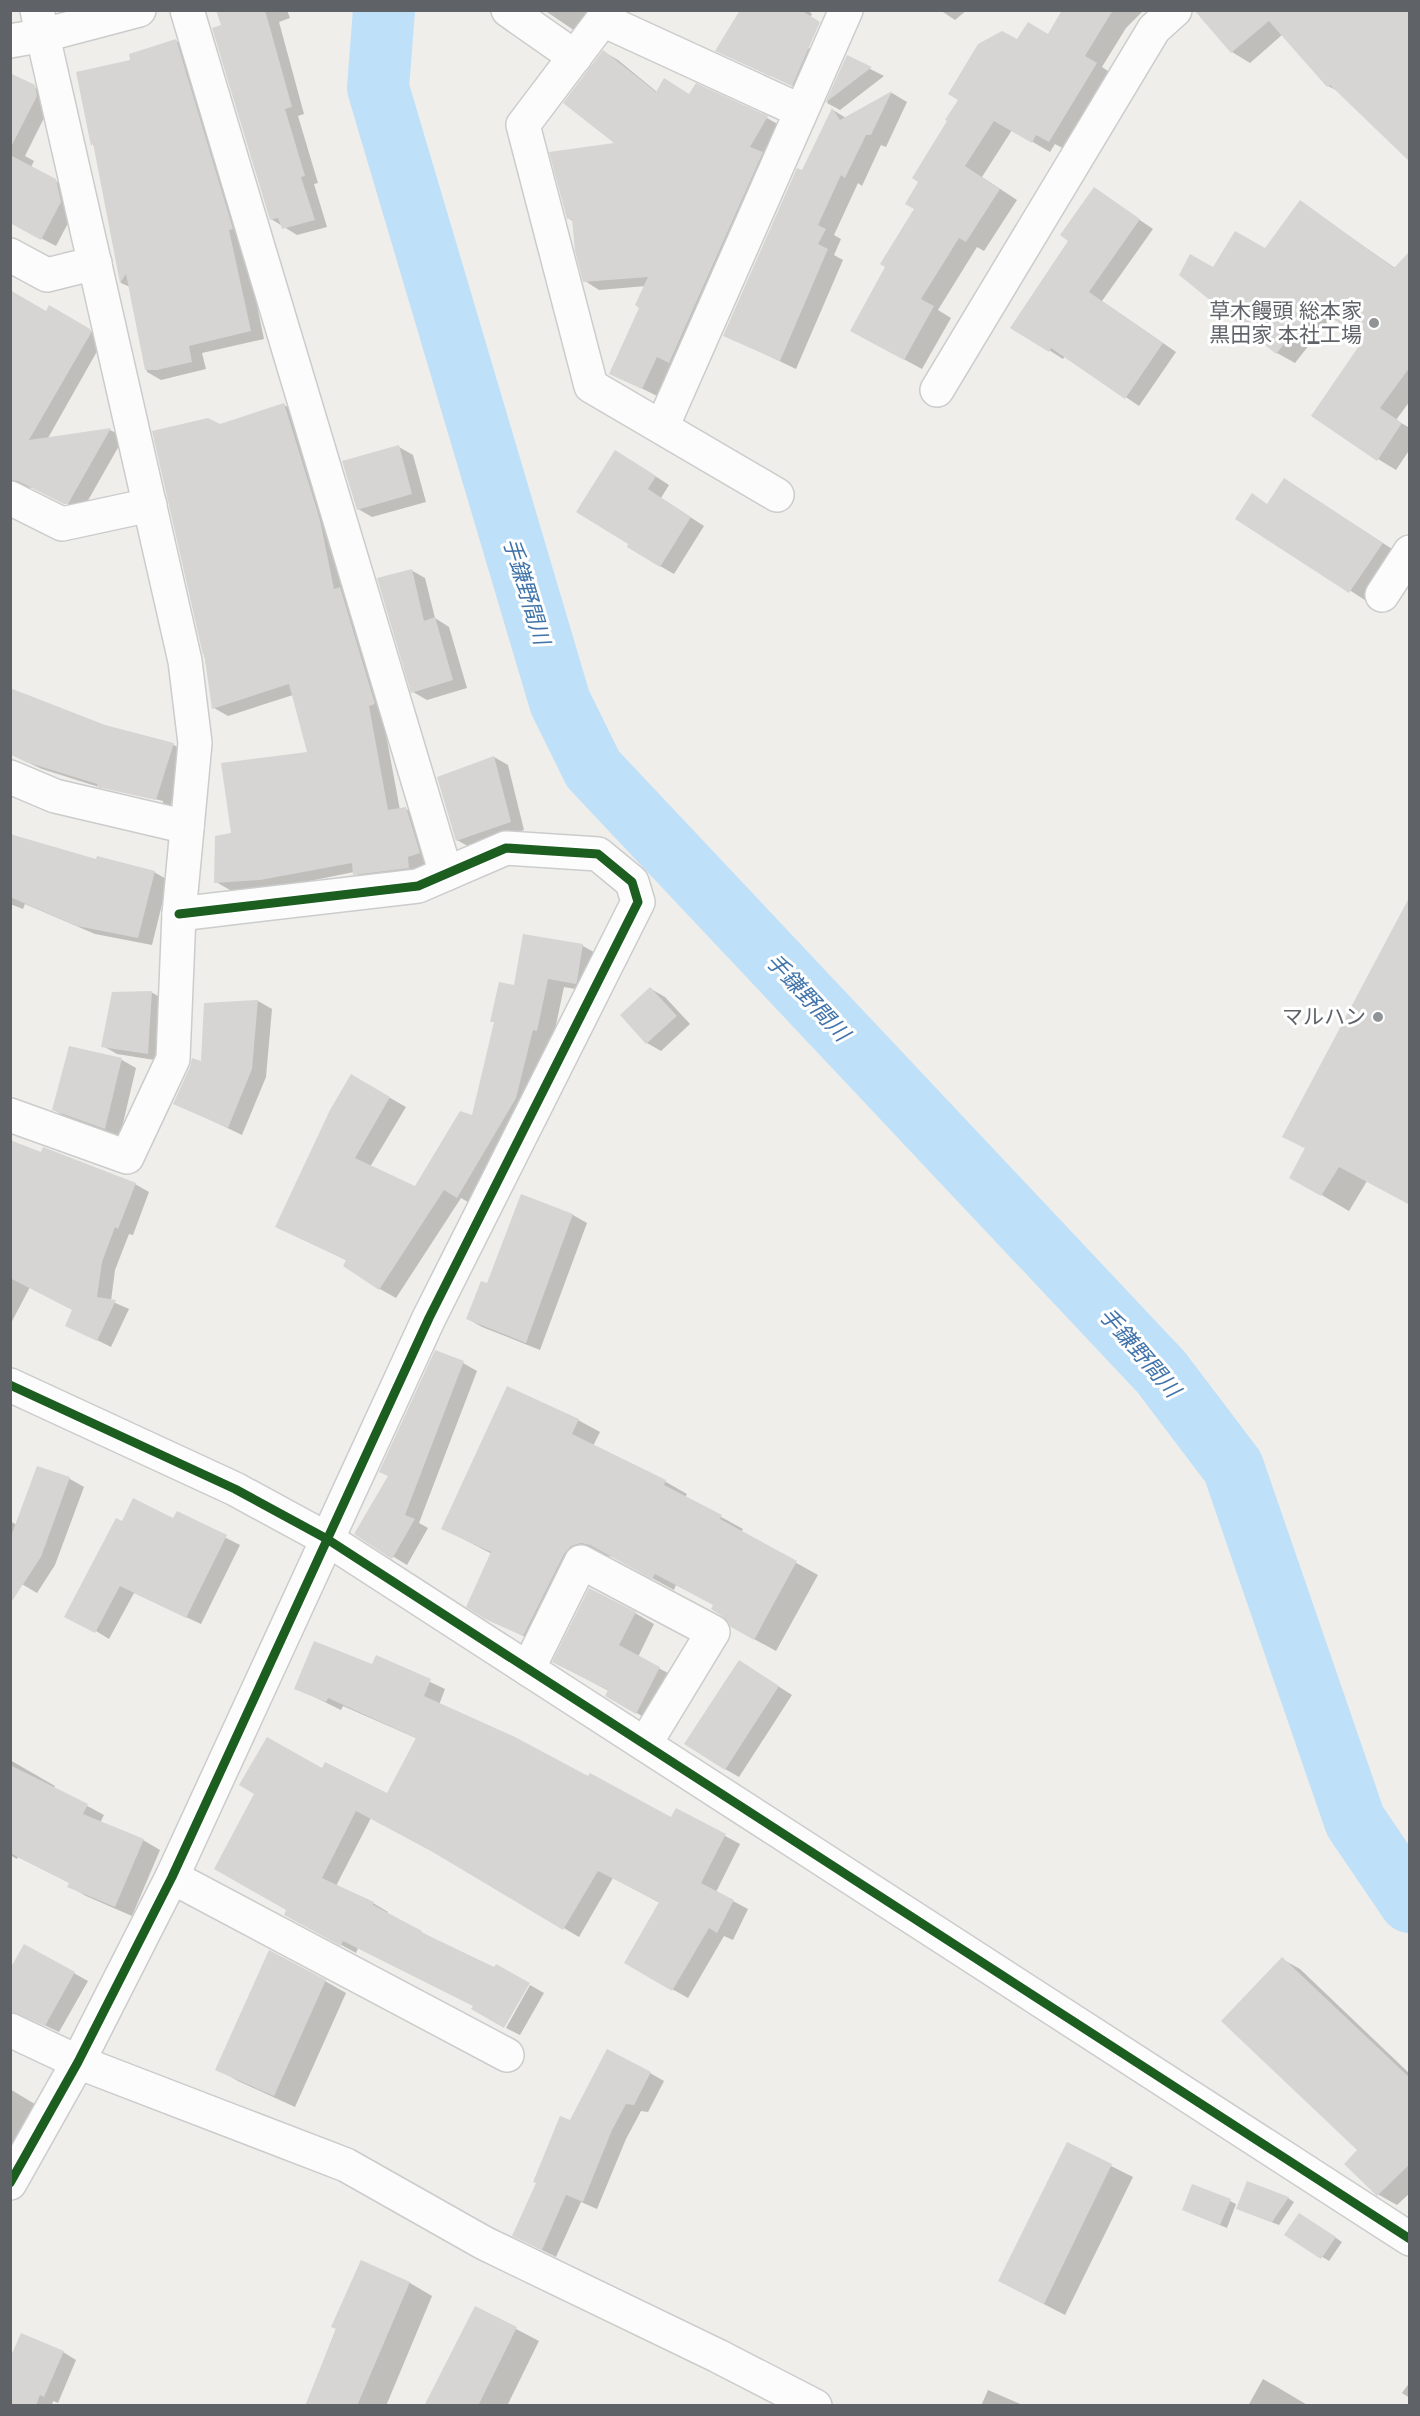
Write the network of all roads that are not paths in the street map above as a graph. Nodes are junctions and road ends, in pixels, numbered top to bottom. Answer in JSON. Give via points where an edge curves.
{"nodes":[{"id":1,"x":139,"y":10,"type":"edge"},
{"id":2,"x":187,"y":10,"type":"edge"},
{"id":3,"x":508,"y":10,"type":"edge"},
{"id":4,"x":846,"y":10,"type":"edge"},
{"id":5,"x":1175,"y":10,"type":"edge"},
{"id":6,"x":607,"y":15,"type":"edge"},
{"id":7,"x":40,"y":23,"type":"edge"},
{"id":8,"x":10,"y":41,"type":"edge"},
{"id":9,"x":575,"y":57,"type":"junction"},
{"id":10,"x":801,"y":111,"type":"junction"},
{"id":11,"x":10,"y":255,"type":"edge"},
{"id":12,"x":95,"y":264,"type":"junction"},
{"id":13,"x":937,"y":390,"type":"dead end"},
{"id":14,"x":662,"y":427,"type":"junction"},
{"id":15,"x":777,"y":495,"type":"dead end"},
{"id":16,"x":10,"y":498,"type":"edge"},
{"id":17,"x":150,"y":505,"type":"junction"},
{"id":18,"x":1410,"y":552,"type":"edge"},
{"id":19,"x":1382,"y":595,"type":"dead end"},
{"id":20,"x":10,"y":777,"type":"edge"},
{"id":21,"x":187,"y":827,"type":"junction"},
{"id":22,"x":446,"y":874,"type":"junction"},
{"id":23,"x":179,"y":914,"type":"junction"},
{"id":24,"x":10,"y":1115,"type":"edge"},
{"id":25,"x":10,"y":1385,"type":"edge"},
{"id":26,"x":327,"y":1539,"type":"junction"},
{"id":27,"x":528,"y":1669,"type":"junction"},
{"id":28,"x":645,"y":1744,"type":"junction"},
{"id":29,"x":172,"y":1877,"type":"junction"},
{"id":30,"x":10,"y":2030,"type":"edge"},
{"id":31,"x":507,"y":2055,"type":"dead end"},
{"id":32,"x":78,"y":2062,"type":"junction"},
{"id":33,"x":10,"y":2183,"type":"edge"},
{"id":34,"x":1410,"y":2240,"type":"edge"},
{"id":35,"x":815,"y":2406,"type":"edge"}],
"edges":[{"from":1,"to":7,"type":"street"},
{"from":2,"to":22,"type":"street"},
{"from":3,"to":9,"type":"street"},
{"from":4,"to":10,"type":"street"},
{"from":5,"to":13,"type":"street","via":[[1154,29]]},
{"from":6,"to":9,"type":"street"},
{"from":6,"to":10,"type":"street"},
{"from":7,"to":8,"type":"street"},
{"from":7,"to":12,"type":"street"},
{"from":9,"to":14,"type":"street","via":[[523,125],[591,386]]},
{"from":10,"to":14,"type":"street"},
{"from":11,"to":12,"type":"street","via":[[46,275]]},
{"from":12,"to":17,"type":"street"},
{"from":14,"to":15,"type":"street"},
{"from":16,"to":17,"type":"street","via":[[62,524]]},
{"from":17,"to":21,"type":"street","via":[[185,661],[195,743]]},
{"from":18,"to":19,"type":"street"},
{"from":20,"to":21,"type":"street","via":[[55,795]]},
{"from":21,"to":23,"type":"street"},
{"from":22,"to":23,"type":"street","via":[[418,886]]},
{"from":22,"to":26,"type":"street","via":[[506,848],[598,854],[632,882],[638,902],[429,1318]]},
{"from":23,"to":24,"type":"street","via":[[173,1059],[128,1157]]},
{"from":25,"to":26,"type":"street","via":[[235,1489]]},
{"from":26,"to":27,"type":"street"},
{"from":26,"to":29,"type":"street"},
{"from":27,"to":28,"type":"street"},
{"from":27,"to":28,"type":"street","via":[[580,1562],[713,1632]]},
{"from":28,"to":34,"type":"street"},
{"from":29,"to":31,"type":"street"},
{"from":29,"to":32,"type":"street"},
{"from":30,"to":32,"type":"street"},
{"from":32,"to":33,"type":"street"},
{"from":32,"to":35,"type":"street","via":[[346,2165],[484,2243]]}]}
